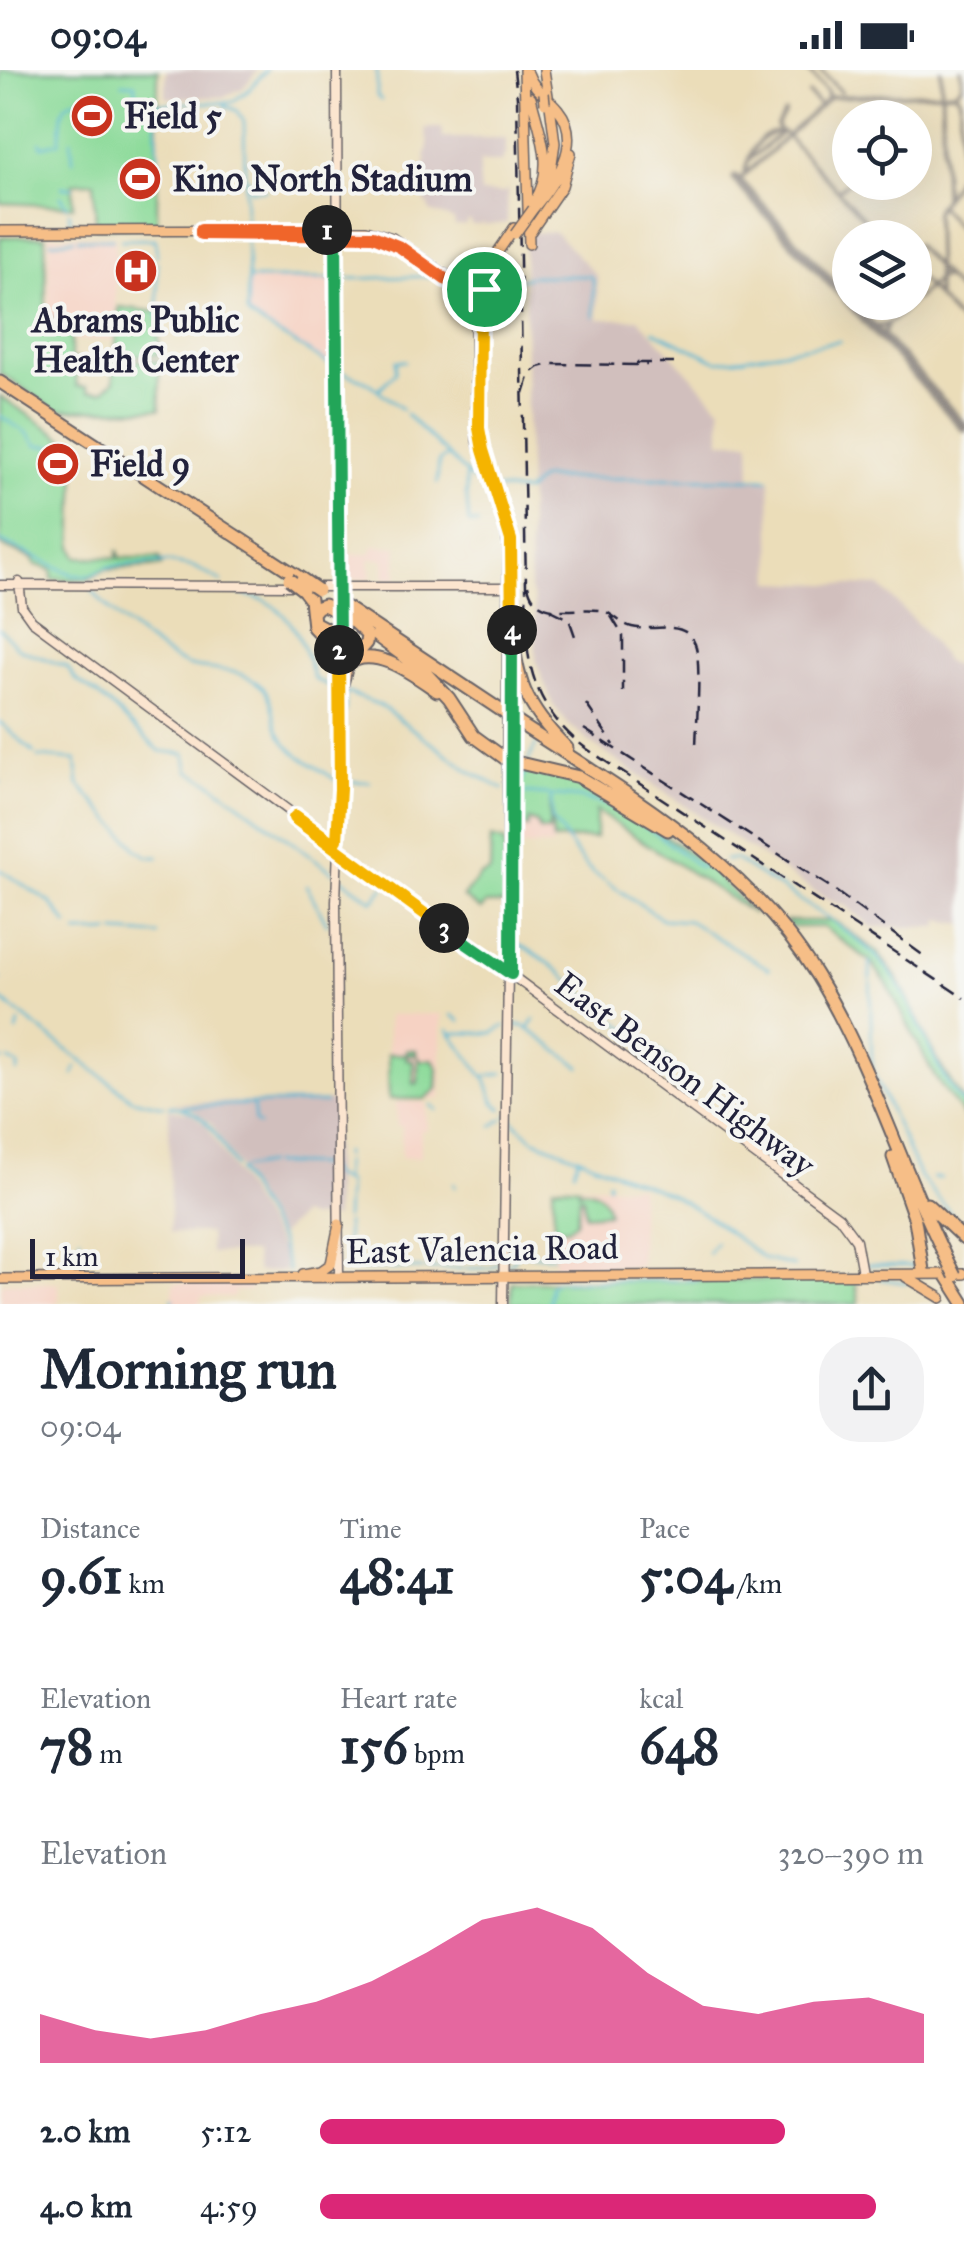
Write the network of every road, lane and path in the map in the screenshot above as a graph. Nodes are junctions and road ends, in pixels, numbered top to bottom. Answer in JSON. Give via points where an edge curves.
{"nodes":[{"id":1,"x":337,"y":70,"type":"edge"},
{"id":2,"x":526,"y":70,"type":"edge"},
{"id":3,"x":542,"y":70,"type":"edge"},
{"id":4,"x":548,"y":100,"type":"junction"},
{"id":5,"x":536,"y":202,"type":"junction"},
{"id":6,"x":0,"y":232,"type":"edge"},
{"id":7,"x":338,"y":232,"type":"junction"},
{"id":8,"x":481,"y":290,"type":"junction"},
{"id":9,"x":0,"y":384,"type":"edge"},
{"id":10,"x":164,"y":492,"type":"junction"},
{"id":11,"x":339,"y":494,"type":"junction"},
{"id":12,"x":339,"y":522,"type":"junction"},
{"id":13,"x":341,"y":536,"type":"junction"},
{"id":14,"x":298,"y":583,"type":"junction"},
{"id":15,"x":0,"y":584,"type":"edge"},
{"id":16,"x":19,"y":584,"type":"junction"},
{"id":17,"x":340,"y":585,"type":"junction"},
{"id":18,"x":510,"y":586,"type":"junction"},
{"id":19,"x":341,"y":613,"type":"junction"},
{"id":20,"x":512,"y":622,"type":"junction"},
{"id":21,"x":376,"y":636,"type":"junction"},
{"id":22,"x":339,"y":674,"type":"junction"},
{"id":23,"x":340,"y":694,"type":"junction"},
{"id":24,"x":504,"y":711,"type":"junction"},
{"id":25,"x":458,"y":712,"type":"junction"},
{"id":26,"x":516,"y":725,"type":"junction"},
{"id":27,"x":509,"y":761,"type":"junction"},
{"id":28,"x":613,"y":785,"type":"junction"},
{"id":29,"x":340,"y":789,"type":"junction"},
{"id":30,"x":295,"y":817,"type":"junction"},
{"id":31,"x":670,"y":831,"type":"junction"},
{"id":32,"x":338,"y":835,"type":"junction"},
{"id":33,"x":329,"y":840,"type":"junction"},
{"id":34,"x":339,"y":852,"type":"junction"},
{"id":35,"x":776,"y":925,"type":"junction"},
{"id":36,"x":477,"y":951,"type":"junction"},
{"id":37,"x":508,"y":973,"type":"junction"},
{"id":38,"x":520,"y":985,"type":"junction"},
{"id":39,"x":511,"y":1005,"type":"junction"},
{"id":40,"x":508,"y":1115,"type":"junction"},
{"id":41,"x":883,"y":1115,"type":"junction"},
{"id":42,"x":894,"y":1157,"type":"junction"},
{"id":43,"x":339,"y":1224,"type":"junction"},
{"id":44,"x":964,"y":1238,"type":"edge"},
{"id":45,"x":637,"y":1271,"type":"junction"},
{"id":46,"x":860,"y":1271,"type":"junction"},
{"id":47,"x":924,"y":1272,"type":"junction"},
{"id":48,"x":954,"y":1272,"type":"edge"},
{"id":49,"x":295,"y":1274,"type":"junction"},
{"id":50,"x":883,"y":1274,"type":"junction"},
{"id":51,"x":504,"y":1275,"type":"junction"},
{"id":52,"x":610,"y":1275,"type":"junction"},
{"id":53,"x":339,"y":1276,"type":"junction"},
{"id":54,"x":0,"y":1277,"type":"edge"},
{"id":55,"x":253,"y":1277,"type":"junction"},
{"id":56,"x":964,"y":1290,"type":"edge"},
{"id":57,"x":945,"y":1301,"type":"edge"},
{"id":58,"x":964,"y":1303,"type":"edge"},
{"id":59,"x":504,"y":1304,"type":"edge"}],
"edges":[{"from":1,"to":7,"type":"main road"},
{"from":2,"to":4,"type":"main road"},
{"from":2,"to":4,"type":"main road","via":[[529,244],[570,164],[569,128]]},
{"from":2,"to":5,"type":"main road","via":[[546,155]]},
{"from":3,"to":4,"type":"main road"},
{"from":4,"to":5,"type":"main road","via":[[551,156]]},
{"from":4,"to":5,"type":"main road","via":[[566,126],[566,152],[559,174]]},
{"from":5,"to":8,"type":"main road","bridge":true,"via":[[493,257]]},
{"from":6,"to":7,"type":"main road"},
{"from":7,"to":8,"type":"main road","via":[[388,236],[443,275]]},
{"from":7,"to":11,"type":"main road"},
{"from":8,"to":18,"type":"main road","via":[[475,317],[476,430],[506,533]]},
{"from":9,"to":10,"type":"highway"},
{"from":10,"to":14,"type":"highway"},
{"from":10,"to":14,"type":"highway"},
{"from":11,"to":12,"type":"main road"},
{"from":11,"to":13,"type":"main road"},
{"from":12,"to":13,"type":"main road"},
{"from":12,"to":17,"type":"main road"},
{"from":13,"to":17,"type":"main road"},
{"from":14,"to":19,"type":"highway"},
{"from":14,"to":22,"type":"highway","via":[[310,600],[312,626],[336,650]]},
{"from":15,"to":16,"type":"main road"},
{"from":16,"to":17,"type":"main road"},
{"from":16,"to":30,"type":"main road","name":"East Benson Highway","via":[[32,621]]},
{"from":17,"to":18,"type":"main road"},
{"from":17,"to":19,"type":"main road"},
{"from":18,"to":20,"type":"main road"},
{"from":18,"to":24,"type":"main road"},
{"from":19,"to":21,"type":"highway"},
{"from":19,"to":22,"type":"main road"},
{"from":19,"to":23,"type":"main road"},
{"from":19,"to":24,"type":"highway"},
{"from":20,"to":27,"type":"main road"},
{"from":20,"to":28,"type":"highway","via":[[524,691],[557,739]]},
{"from":21,"to":24,"type":"highway"},
{"from":21,"to":25,"type":"highway","via":[[421,668]]},
{"from":22,"to":23,"type":"main road"},
{"from":23,"to":25,"type":"highway","via":[[353,660],[383,661],[433,688]]},
{"from":23,"to":29,"type":"main road"},
{"from":24,"to":26,"type":"highway","bridge":true},
{"from":24,"to":27,"type":"main road"},
{"from":25,"to":27,"type":"highway","via":[[476,738]]},
{"from":26,"to":28,"type":"highway"},
{"from":26,"to":31,"type":"highway"},
{"from":27,"to":31,"type":"highway","via":[[585,779]]},
{"from":27,"to":37,"type":"main road"},
{"from":27,"to":37,"type":"main road"},
{"from":28,"to":35,"type":"highway","via":[[716,857]]},
{"from":29,"to":32,"type":"main road"},
{"from":29,"to":34,"type":"main road"},
{"from":30,"to":33,"type":"main road","name":"East Benson Highway"},
{"from":30,"to":34,"type":"main road","name":"East Benson Highway"},
{"from":31,"to":35,"type":"highway"},
{"from":32,"to":33,"type":"main road"},
{"from":32,"to":34,"type":"main road"},
{"from":33,"to":34,"type":"main road","name":"East Benson Highway"},
{"from":34,"to":36,"type":"main road","name":"East Benson Highway"},
{"from":34,"to":36,"type":"main road","name":"East Benson Highway"},
{"from":34,"to":43,"type":"main road"},
{"from":35,"to":41,"type":"highway","via":[[832,1002]]},
{"from":35,"to":42,"type":"highway","via":[[825,1004]]},
{"from":36,"to":37,"type":"main road","name":"East Benson Highway"},
{"from":37,"to":38,"type":"main road","name":"East Benson Highway"},
{"from":37,"to":39,"type":"main road"},
{"from":37,"to":40,"type":"main road"},
{"from":37,"to":46,"type":"main road","name":"East Benson Highway","via":[[838,1217],[856,1240]]},
{"from":38,"to":39,"type":"main road","via":[[512,986]]},
{"from":38,"to":46,"type":"main road","name":"East Benson Highway","via":[[836,1220],[852,1240]]},
{"from":39,"to":40,"type":"main road"},
{"from":40,"to":51,"type":"main road"},
{"from":41,"to":44,"type":"highway","via":[[926,1202]]},
{"from":41,"to":48,"type":"highway"},
{"from":42,"to":47,"type":"highway"},
{"from":42,"to":48,"type":"highway"},
{"from":43,"to":49,"type":"main road","via":[[331,1264]]},
{"from":43,"to":53,"type":"main road"},
{"from":45,"to":46,"type":"main road","name":"East Valencia Road"},
{"from":45,"to":51,"type":"main road","name":"East Valencia Road"},
{"from":45,"to":52,"type":"main road"},
{"from":46,"to":47,"type":"main road","name":"East Valencia Road"},
{"from":46,"to":50,"type":"main road","name":"East Valencia Road"},
{"from":46,"to":52,"type":"main road","name":"East Valencia Road"},
{"from":47,"to":48,"type":"main road","name":"East Valencia Road"},
{"from":47,"to":50,"type":"main road","name":"East Valencia Road"},
{"from":47,"to":57,"type":"main road"},
{"from":48,"to":56,"type":"highway"},
{"from":48,"to":58,"type":"highway"},
{"from":49,"to":53,"type":"main road","name":"East Valencia Road"},
{"from":49,"to":55,"type":"main road","name":"East Valencia Road"},
{"from":50,"to":57,"type":"main road","via":[[912,1279]]},
{"from":51,"to":52,"type":"main road","name":"East Valencia Road"},
{"from":51,"to":53,"type":"main road","name":"East Valencia Road"},
{"from":51,"to":59,"type":"main road"},
{"from":53,"to":55,"type":"main road","name":"East Valencia Road"},
{"from":54,"to":55,"type":"main road","name":"East Valencia Road"}]}
